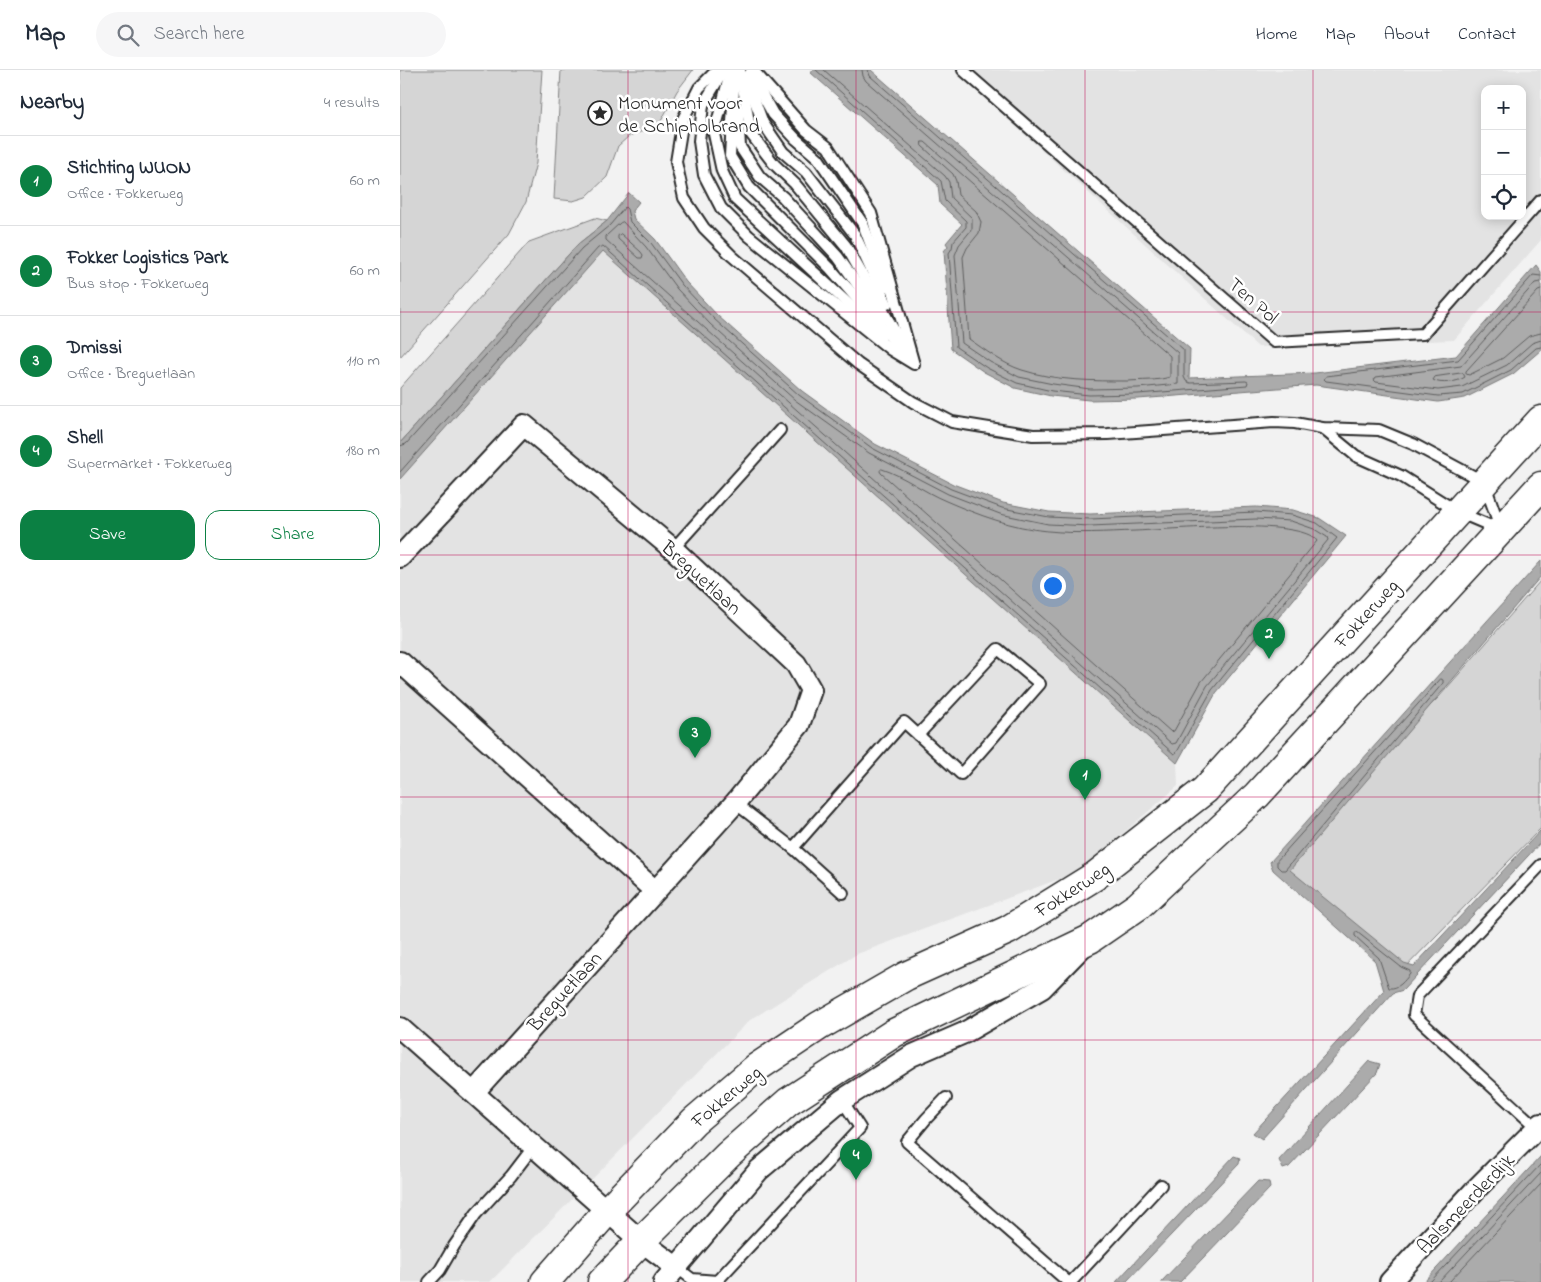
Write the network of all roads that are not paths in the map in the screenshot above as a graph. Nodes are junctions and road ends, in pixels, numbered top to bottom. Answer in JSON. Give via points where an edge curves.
{"nodes":[{"id":1,"x":717,"y":70,"type":"edge"},
{"id":2,"x":724,"y":70,"type":"edge"},
{"id":3,"x":731,"y":70,"type":"edge"},
{"id":4,"x":739,"y":70,"type":"edge"},
{"id":5,"x":748,"y":70,"type":"edge"},
{"id":6,"x":753,"y":70,"type":"edge"},
{"id":7,"x":963,"y":70,"type":"edge"},
{"id":8,"x":1541,"y":200,"type":"edge"},
{"id":9,"x":914,"y":364,"type":"junction"},
{"id":10,"x":1541,"y":420,"type":"edge"},
{"id":11,"x":1322,"y":428,"type":"junction"},
{"id":12,"x":780,"y":430,"type":"dead end"},
{"id":13,"x":1484,"y":482,"type":"junction"},
{"id":14,"x":1541,"y":486,"type":"edge"},
{"id":15,"x":1458,"y":512,"type":"junction"},
{"id":16,"x":1501,"y":530,"type":"junction"},
{"id":17,"x":673,"y":550,"type":"junction"},
{"id":18,"x":400,"y":557,"type":"edge"},
{"id":19,"x":400,"y":662,"type":"edge"},
{"id":20,"x":918,"y":735,"type":"junction"},
{"id":21,"x":735,"y":803,"type":"junction"},
{"id":22,"x":793,"y":848,"type":"junction"},
{"id":23,"x":1541,"y":864,"type":"edge"},
{"id":24,"x":654,"y":890,"type":"junction"},
{"id":25,"x":844,"y":893,"type":"dead end"},
{"id":26,"x":1090,"y":939,"type":"junction"},
{"id":27,"x":400,"y":1028,"type":"edge"},
{"id":28,"x":474,"y":1092,"type":"junction"},
{"id":29,"x":946,"y":1098,"type":"dead end"},
{"id":30,"x":842,"y":1100,"type":"junction"},
{"id":31,"x":1539,"y":1126,"type":"edge"},
{"id":32,"x":534,"y":1146,"type":"junction"},
{"id":33,"x":1161,"y":1185,"type":"dead end"},
{"id":34,"x":608,"y":1210,"type":"junction"},
{"id":35,"x":641,"y":1241,"type":"junction"},
{"id":36,"x":670,"y":1275,"type":"edge"},
{"id":37,"x":429,"y":1282,"type":"edge"},
{"id":38,"x":545,"y":1282,"type":"edge"},
{"id":39,"x":602,"y":1282,"type":"edge"},
{"id":40,"x":1070,"y":1282,"type":"edge"},
{"id":41,"x":1390,"y":1282,"type":"edge"}],
"edges":[{"from":1,"to":11,"type":"lane","via":[[699,88],[683,119],[676,162],[684,198],[704,228],[732,256],[858,364],[913,402],[952,422],[1033,435],[1108,434],[1274,422]]},
{"from":2,"to":9,"type":"lane","via":[[703,105],[699,141],[704,175],[720,208],[749,236],[891,350]]},
{"from":3,"to":9,"type":"lane","via":[[714,134],[722,171],[735,199]]},
{"from":4,"to":9,"type":"lane","via":[[763,123],[783,152],[806,172],[855,235]]},
{"from":4,"to":9,"type":"lane","via":[[751,134],[846,246]]},
{"from":4,"to":9,"type":"lane","via":[[740,147],[760,177],[783,197],[838,257]]},
{"from":4,"to":9,"type":"lane","via":[[730,156],[734,164],[749,187],[830,268]]},
{"from":5,"to":9,"type":"lane","via":[[773,114],[796,140],[818,158],[863,224]]},
{"from":6,"to":9,"type":"lane","via":[[806,130],[828,147],[871,213]]},
{"from":7,"to":8,"type":"lane","name":"Ten Pol","via":[[1274,342],[1423,334]]},
{"from":10,"to":13,"type":"main road","name":"Fokkerweg"},
{"from":11,"to":13,"type":"lane","via":[[1380,430]]},
{"from":11,"to":15,"type":"lane","via":[[1356,456],[1401,476]]},
{"from":12,"to":17,"type":"lane"},
{"from":13,"to":15,"type":"main road","name":"Fokkerweg"},
{"from":13,"to":16,"type":"lane"},
{"from":14,"to":16,"type":"main road"},
{"from":15,"to":16,"type":"lane"},
{"from":15,"to":34,"type":"main road","name":"Fokkerweg","via":[[1204,790],[1095,876],[1008,930],[906,976],[819,1026],[756,1068],[694,1121]]},
{"from":16,"to":26,"type":"main road","via":[[1256,794],[1138,906]]},
{"from":17,"to":18,"type":"street","name":"Breguetlaan","via":[[524,425]]},
{"from":17,"to":21,"type":"street","name":"Breguetlaan","via":[[796,664],[811,690],[799,725]]},
{"from":19,"to":24,"type":"street"},
{"from":20,"to":20,"type":"lane","via":[[961,774],[1040,684],[998,649]]},
{"from":20,"to":22,"type":"lane","via":[[904,722]]},
{"from":21,"to":22,"type":"lane"},
{"from":21,"to":24,"type":"street","name":"Breguetlaan"},
{"from":22,"to":25,"type":"lane"},
{"from":23,"to":31,"type":"lane","via":[[1418,996],[1414,1015]]},
{"from":24,"to":28,"type":"street","name":"Breguetlaan"},
{"from":26,"to":30,"type":"street","via":[[1042,988],[964,1032],[911,1056]]},
{"from":26,"to":35,"type":"main road","via":[[894,1033],[788,1102],[728,1155]]},
{"from":27,"to":28,"type":"street"},
{"from":28,"to":32,"type":"street"},
{"from":29,"to":40,"type":"lane","via":[[907,1142]]},
{"from":30,"to":36,"type":"street","via":[[760,1170]]},
{"from":30,"to":36,"type":"lane","via":[[860,1128],[717,1281]]},
{"from":31,"to":41,"type":"street","name":"Aalsmeerderdijk"},
{"from":32,"to":34,"type":"street"},
{"from":32,"to":37,"type":"lane","via":[[476,1214]]},
{"from":33,"to":40,"type":"lane"},
{"from":34,"to":35,"type":"street"},
{"from":34,"to":38,"type":"main road","name":"Fokkerweg"},
{"from":35,"to":36,"type":"street"},
{"from":35,"to":39,"type":"main road"}]}
